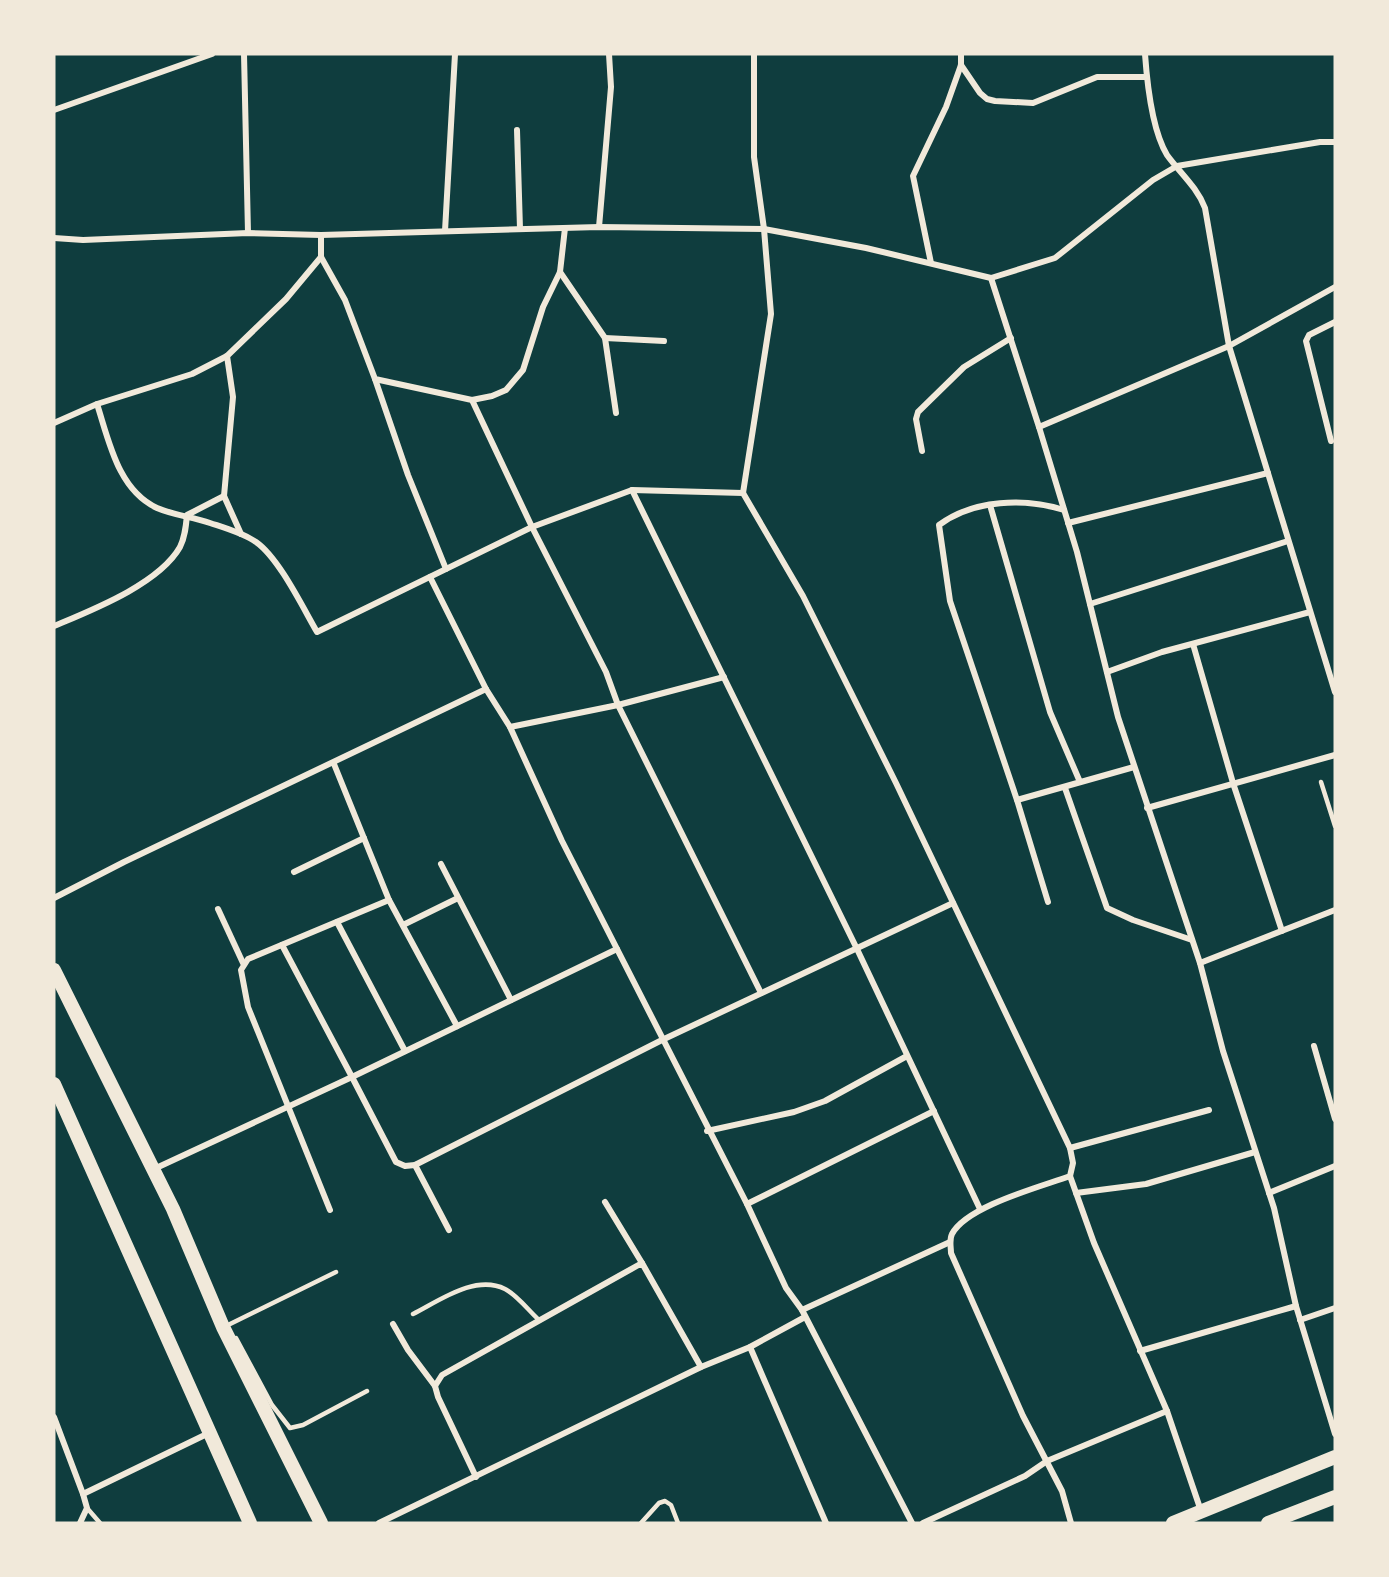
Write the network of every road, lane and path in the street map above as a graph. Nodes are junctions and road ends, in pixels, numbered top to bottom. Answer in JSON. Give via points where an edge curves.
{"nodes":[{"id":1,"x":212,"y":54,"type":"edge"},
{"id":2,"x":244,"y":54,"type":"edge"},
{"id":3,"x":455,"y":54,"type":"edge"},
{"id":4,"x":609,"y":54,"type":"edge"},
{"id":5,"x":753,"y":54,"type":"edge"},
{"id":6,"x":961,"y":54,"type":"edge"},
{"id":7,"x":1145,"y":54,"type":"edge"},
{"id":8,"x":961,"y":65,"type":"junction"},
{"id":9,"x":1146,"y":77,"type":"junction"},
{"id":10,"x":54,"y":110,"type":"edge"},
{"id":11,"x":517,"y":130,"type":"dead end"},
{"id":12,"x":1335,"y":142,"type":"edge"},
{"id":13,"x":1177,"y":166,"type":"junction"},
{"id":14,"x":599,"y":227,"type":"junction"},
{"id":15,"x":565,"y":228,"type":"junction"},
{"id":16,"x":520,"y":229,"type":"junction"},
{"id":17,"x":764,"y":229,"type":"junction"},
{"id":18,"x":445,"y":231,"type":"junction"},
{"id":19,"x":248,"y":233,"type":"junction"},
{"id":20,"x":321,"y":235,"type":"junction"},
{"id":21,"x":54,"y":238,"type":"edge"},
{"id":22,"x":321,"y":257,"type":"junction"},
{"id":23,"x":931,"y":263,"type":"junction"},
{"id":24,"x":560,"y":272,"type":"junction"},
{"id":25,"x":991,"y":278,"type":"junction"},
{"id":26,"x":1335,"y":287,"type":"edge"},
{"id":27,"x":1335,"y":322,"type":"edge"},
{"id":28,"x":605,"y":338,"type":"junction"},
{"id":29,"x":1011,"y":338,"type":"junction"},
{"id":30,"x":664,"y":341,"type":"dead end"},
{"id":31,"x":1229,"y":346,"type":"junction"},
{"id":32,"x":226,"y":356,"type":"junction"},
{"id":33,"x":375,"y":379,"type":"junction"},
{"id":34,"x":472,"y":400,"type":"junction"},
{"id":35,"x":97,"y":404,"type":"junction"},
{"id":36,"x":616,"y":413,"type":"dead end"},
{"id":37,"x":54,"y":423,"type":"edge"},
{"id":38,"x":1039,"y":427,"type":"junction"},
{"id":39,"x":1331,"y":441,"type":"dead end"},
{"id":40,"x":922,"y":451,"type":"dead end"},
{"id":41,"x":1268,"y":473,"type":"junction"},
{"id":42,"x":632,"y":490,"type":"junction"},
{"id":43,"x":743,"y":494,"type":"junction"},
{"id":44,"x":224,"y":496,"type":"junction"},
{"id":45,"x":990,"y":505,"type":"junction"},
{"id":46,"x":1064,"y":510,"type":"junction"},
{"id":47,"x":188,"y":515,"type":"junction"},
{"id":48,"x":1068,"y":523,"type":"junction"},
{"id":49,"x":532,"y":527,"type":"junction"},
{"id":50,"x":241,"y":534,"type":"junction"},
{"id":51,"x":1288,"y":541,"type":"junction"},
{"id":52,"x":446,"y":569,"type":"junction"},
{"id":53,"x":430,"y":577,"type":"junction"},
{"id":54,"x":1090,"y":604,"type":"junction"},
{"id":55,"x":1310,"y":612,"type":"junction"},
{"id":56,"x":54,"y":626,"type":"edge"},
{"id":57,"x":1193,"y":644,"type":"junction"},
{"id":58,"x":1107,"y":672,"type":"junction"},
{"id":59,"x":724,"y":677,"type":"junction"},
{"id":60,"x":486,"y":689,"type":"junction"},
{"id":61,"x":1335,"y":692,"type":"edge"},
{"id":62,"x":618,"y":705,"type":"junction"},
{"id":63,"x":510,"y":728,"type":"junction"},
{"id":64,"x":1335,"y":755,"type":"edge"},
{"id":65,"x":334,"y":764,"type":"junction"},
{"id":66,"x":1134,"y":767,"type":"junction"},
{"id":67,"x":1080,"y":782,"type":"junction"},
{"id":68,"x":1321,"y":782,"type":"dead end"},
{"id":69,"x":1233,"y":783,"type":"junction"},
{"id":70,"x":1065,"y":788,"type":"junction"},
{"id":71,"x":1017,"y":800,"type":"junction"},
{"id":72,"x":1147,"y":808,"type":"junction"},
{"id":73,"x":1335,"y":826,"type":"edge"},
{"id":74,"x":364,"y":838,"type":"junction"},
{"id":75,"x":441,"y":864,"type":"dead end"},
{"id":76,"x":294,"y":872,"type":"dead end"},
{"id":77,"x":54,"y":898,"type":"edge"},
{"id":78,"x":458,"y":898,"type":"junction"},
{"id":79,"x":389,"y":900,"type":"junction"},
{"id":80,"x":1048,"y":902,"type":"dead end"},
{"id":81,"x":952,"y":903,"type":"junction"},
{"id":82,"x":218,"y":909,"type":"dead end"},
{"id":83,"x":1335,"y":910,"type":"edge"},
{"id":84,"x":338,"y":922,"type":"junction"},
{"id":85,"x":403,"y":925,"type":"junction"},
{"id":86,"x":1282,"y":931,"type":"junction"},
{"id":87,"x":1192,"y":940,"type":"junction"},
{"id":88,"x":282,"y":945,"type":"junction"},
{"id":89,"x":617,"y":949,"type":"junction"},
{"id":90,"x":857,"y":949,"type":"junction"},
{"id":91,"x":243,"y":963,"type":"junction"},
{"id":92,"x":1200,"y":963,"type":"junction"},
{"id":93,"x":54,"y":970,"type":"edge"},
{"id":94,"x":761,"y":993,"type":"junction"},
{"id":95,"x":511,"y":1000,"type":"junction"},
{"id":96,"x":457,"y":1026,"type":"junction"},
{"id":97,"x":662,"y":1040,"type":"junction"},
{"id":98,"x":1314,"y":1046,"type":"dead end"},
{"id":99,"x":405,"y":1051,"type":"junction"},
{"id":100,"x":908,"y":1056,"type":"junction"},
{"id":101,"x":352,"y":1077,"type":"junction"},
{"id":102,"x":54,"y":1084,"type":"edge"},
{"id":103,"x":290,"y":1106,"type":"junction"},
{"id":104,"x":1209,"y":1110,"type":"dead end"},
{"id":105,"x":934,"y":1111,"type":"junction"},
{"id":106,"x":1335,"y":1119,"type":"edge"},
{"id":107,"x":707,"y":1131,"type":"junction"},
{"id":108,"x":1070,"y":1148,"type":"junction"},
{"id":109,"x":1255,"y":1152,"type":"junction"},
{"id":110,"x":415,"y":1165,"type":"junction"},
{"id":111,"x":1335,"y":1166,"type":"edge"},
{"id":112,"x":153,"y":1169,"type":"junction"},
{"id":113,"x":1070,"y":1176,"type":"junction"},
{"id":114,"x":1076,"y":1193,"type":"junction"},
{"id":115,"x":1269,"y":1193,"type":"junction"},
{"id":116,"x":605,"y":1202,"type":"dead end"},
{"id":117,"x":747,"y":1204,"type":"junction"},
{"id":118,"x":980,"y":1209,"type":"junction"},
{"id":119,"x":330,"y":1210,"type":"dead end"},
{"id":120,"x":449,"y":1230,"type":"dead end"},
{"id":121,"x":950,"y":1242,"type":"junction"},
{"id":122,"x":642,"y":1263,"type":"junction"},
{"id":123,"x":336,"y":1272,"type":"dead end"},
{"id":124,"x":1296,"y":1306,"type":"junction"},
{"id":125,"x":1335,"y":1308,"type":"edge"},
{"id":126,"x":802,"y":1310,"type":"junction"},
{"id":127,"x":413,"y":1314,"type":"dead end"},
{"id":128,"x":805,"y":1317,"type":"junction"},
{"id":129,"x":539,"y":1320,"type":"junction"},
{"id":130,"x":1300,"y":1320,"type":"junction"},
{"id":131,"x":393,"y":1324,"type":"dead end"},
{"id":132,"x":226,"y":1326,"type":"junction"},
{"id":133,"x":750,"y":1347,"type":"junction"},
{"id":134,"x":1140,"y":1351,"type":"junction"},
{"id":135,"x":701,"y":1367,"type":"junction"},
{"id":136,"x":435,"y":1386,"type":"junction"},
{"id":137,"x":367,"y":1392,"type":"dead end"},
{"id":138,"x":1167,"y":1411,"type":"junction"},
{"id":139,"x":54,"y":1417,"type":"edge"},
{"id":140,"x":210,"y":1433,"type":"junction"},
{"id":141,"x":1335,"y":1434,"type":"edge"},
{"id":142,"x":1335,"y":1457,"type":"edge"},
{"id":143,"x":1047,"y":1461,"type":"junction"},
{"id":144,"x":476,"y":1477,"type":"junction"},
{"id":145,"x":83,"y":1494,"type":"junction"},
{"id":146,"x":1335,"y":1497,"type":"edge"},
{"id":147,"x":87,"y":1508,"type":"junction"},
{"id":148,"x":1202,"y":1511,"type":"junction"},
{"id":149,"x":80,"y":1523,"type":"edge"},
{"id":150,"x":100,"y":1523,"type":"edge"},
{"id":151,"x":250,"y":1523,"type":"edge"},
{"id":152,"x":321,"y":1523,"type":"edge"},
{"id":153,"x":379,"y":1523,"type":"edge"},
{"id":154,"x":641,"y":1523,"type":"edge"},
{"id":155,"x":678,"y":1523,"type":"edge"},
{"id":156,"x":826,"y":1523,"type":"edge"},
{"id":157,"x":912,"y":1523,"type":"edge"},
{"id":158,"x":923,"y":1523,"type":"edge"},
{"id":159,"x":1071,"y":1523,"type":"edge"},
{"id":160,"x":1173,"y":1523,"type":"edge"},
{"id":161,"x":1268,"y":1523,"type":"edge"}],
"edges":[{"from":1,"to":10,"type":"street"},
{"from":2,"to":19,"type":"street"},
{"from":3,"to":18,"type":"street"},
{"from":4,"to":14,"type":"street","via":[[611,87]]},
{"from":5,"to":17,"type":"street","via":[[754,156]]},
{"from":6,"to":8,"type":"street"},
{"from":7,"to":9,"type":"street"},
{"from":8,"to":9,"type":"street","via":[[987,99],[1033,104],[1097,77]]},
{"from":8,"to":23,"type":"street","via":[[913,176]]},
{"from":9,"to":13,"type":"street","via":[[1166,153]]},
{"from":11,"to":16,"type":"street"},
{"from":12,"to":13,"type":"street"},
{"from":13,"to":25,"type":"street","via":[[1153,180],[1055,258]]},
{"from":13,"to":31,"type":"street","via":[[1205,208]]},
{"from":14,"to":15,"type":"street"},
{"from":14,"to":17,"type":"street"},
{"from":15,"to":16,"type":"street"},
{"from":15,"to":24,"type":"street"},
{"from":16,"to":18,"type":"street"},
{"from":17,"to":23,"type":"street"},
{"from":17,"to":43,"type":"street","via":[[771,314]]},
{"from":18,"to":20,"type":"street"},
{"from":19,"to":20,"type":"street"},
{"from":19,"to":21,"type":"street"},
{"from":20,"to":22,"type":"street"},
{"from":22,"to":32,"type":"street","via":[[286,299]]},
{"from":22,"to":33,"type":"street","via":[[345,300]]},
{"from":23,"to":25,"type":"street"},
{"from":24,"to":28,"type":"street"},
{"from":24,"to":34,"type":"street","via":[[543,308],[523,370],[506,390]]},
{"from":25,"to":29,"type":"street"},
{"from":26,"to":31,"type":"street"},
{"from":27,"to":39,"type":"street","via":[[1306,340]]},
{"from":28,"to":30,"type":"street"},
{"from":28,"to":36,"type":"street"},
{"from":29,"to":38,"type":"street"},
{"from":29,"to":40,"type":"street","via":[[964,366],[918,412]]},
{"from":31,"to":38,"type":"street"},
{"from":31,"to":41,"type":"street"},
{"from":32,"to":35,"type":"street","via":[[160,386]]},
{"from":32,"to":44,"type":"street","via":[[233,397]]},
{"from":33,"to":34,"type":"street"},
{"from":33,"to":52,"type":"street"},
{"from":34,"to":49,"type":"street"},
{"from":35,"to":37,"type":"street"},
{"from":35,"to":47,"type":"street","via":[[120,471],[133,488],[159,508]]},
{"from":38,"to":46,"type":"street"},
{"from":41,"to":48,"type":"street"},
{"from":41,"to":51,"type":"street"},
{"from":42,"to":43,"type":"street"},
{"from":42,"to":49,"type":"street"},
{"from":42,"to":59,"type":"street"},
{"from":43,"to":81,"type":"street","via":[[803,596]]},
{"from":44,"to":47,"type":"street"},
{"from":44,"to":50,"type":"street"},
{"from":45,"to":46,"type":"street","via":[[1019,501]]},
{"from":45,"to":67,"type":"street","via":[[1050,712]]},
{"from":45,"to":71,"type":"street","via":[[949,517],[939,525],[950,601]]},
{"from":46,"to":48,"type":"street"},
{"from":47,"to":50,"type":"street"},
{"from":47,"to":56,"type":"street","via":[[181,545],[159,570],[90,611]]},
{"from":48,"to":54,"type":"street"},
{"from":49,"to":52,"type":"street"},
{"from":49,"to":62,"type":"street","via":[[606,672]]},
{"from":50,"to":53,"type":"street","via":[[262,546],[317,632]]},
{"from":51,"to":54,"type":"street"},
{"from":51,"to":55,"type":"street"},
{"from":52,"to":53,"type":"street"},
{"from":53,"to":60,"type":"street"},
{"from":54,"to":58,"type":"street"},
{"from":55,"to":57,"type":"street"},
{"from":55,"to":61,"type":"street"},
{"from":57,"to":58,"type":"street"},
{"from":57,"to":69,"type":"street"},
{"from":58,"to":66,"type":"street"},
{"from":59,"to":62,"type":"street"},
{"from":59,"to":90,"type":"street"},
{"from":60,"to":63,"type":"street"},
{"from":60,"to":65,"type":"street"},
{"from":62,"to":63,"type":"street"},
{"from":62,"to":94,"type":"street"},
{"from":63,"to":89,"type":"street"},
{"from":64,"to":69,"type":"street"},
{"from":65,"to":74,"type":"street"},
{"from":65,"to":77,"type":"street"},
{"from":66,"to":67,"type":"street"},
{"from":66,"to":72,"type":"street"},
{"from":67,"to":70,"type":"street"},
{"from":68,"to":73,"type":"lane"},
{"from":69,"to":72,"type":"street"},
{"from":69,"to":86,"type":"street"},
{"from":70,"to":71,"type":"street"},
{"from":70,"to":87,"type":"street","via":[[1107,908]]},
{"from":71,"to":80,"type":"street"},
{"from":72,"to":87,"type":"street"},
{"from":74,"to":76,"type":"street"},
{"from":74,"to":79,"type":"street"},
{"from":75,"to":78,"type":"street"},
{"from":78,"to":85,"type":"street"},
{"from":78,"to":95,"type":"street"},
{"from":79,"to":84,"type":"street"},
{"from":79,"to":85,"type":"street"},
{"from":81,"to":90,"type":"street"},
{"from":81,"to":108,"type":"street"},
{"from":82,"to":91,"type":"street"},
{"from":83,"to":86,"type":"street"},
{"from":84,"to":88,"type":"street"},
{"from":84,"to":99,"type":"street"},
{"from":85,"to":96,"type":"street"},
{"from":86,"to":92,"type":"street"},
{"from":87,"to":92,"type":"street"},
{"from":88,"to":91,"type":"street"},
{"from":88,"to":101,"type":"street"},
{"from":89,"to":95,"type":"street"},
{"from":89,"to":97,"type":"street"},
{"from":90,"to":94,"type":"street"},
{"from":90,"to":100,"type":"street"},
{"from":91,"to":103,"type":"street","via":[[248,1007]]},
{"from":92,"to":109,"type":"street","via":[[1222,1051]]},
{"from":93,"to":112,"type":"main road"},
{"from":94,"to":97,"type":"street"},
{"from":95,"to":96,"type":"street"},
{"from":96,"to":99,"type":"street"},
{"from":97,"to":107,"type":"street"},
{"from":97,"to":110,"type":"street"},
{"from":98,"to":106,"type":"street"},
{"from":99,"to":101,"type":"street"},
{"from":100,"to":105,"type":"street"},
{"from":100,"to":107,"type":"street","via":[[825,1101],[794,1112]]},
{"from":101,"to":103,"type":"street"},
{"from":101,"to":110,"type":"street","via":[[396,1162]]},
{"from":102,"to":140,"type":"main road"},
{"from":103,"to":112,"type":"street"},
{"from":103,"to":119,"type":"street"},
{"from":104,"to":108,"type":"street"},
{"from":105,"to":117,"type":"street"},
{"from":105,"to":118,"type":"street"},
{"from":107,"to":117,"type":"street"},
{"from":108,"to":113,"type":"street"},
{"from":109,"to":114,"type":"street","via":[[1146,1184]]},
{"from":109,"to":115,"type":"street"},
{"from":110,"to":120,"type":"street"},
{"from":111,"to":115,"type":"street"},
{"from":112,"to":132,"type":"main road"},
{"from":113,"to":114,"type":"street"},
{"from":113,"to":118,"type":"street"},
{"from":114,"to":134,"type":"street"},
{"from":115,"to":124,"type":"street"},
{"from":116,"to":122,"type":"street"},
{"from":117,"to":126,"type":"street","via":[[786,1288]]},
{"from":118,"to":121,"type":"street","via":[[953,1233]]},
{"from":121,"to":126,"type":"street"},
{"from":121,"to":143,"type":"street","via":[[1023,1416]]},
{"from":122,"to":129,"type":"street"},
{"from":122,"to":135,"type":"street"},
{"from":123,"to":132,"type":"lane"},
{"from":124,"to":130,"type":"street"},
{"from":124,"to":134,"type":"street"},
{"from":125,"to":130,"type":"street"},
{"from":126,"to":128,"type":"street"},
{"from":127,"to":129,"type":"lane","via":[[464,1289],[488,1284],[506,1289]]},
{"from":128,"to":133,"type":"street"},
{"from":128,"to":157,"type":"street"},
{"from":129,"to":136,"type":"street","via":[[442,1375]]},
{"from":130,"to":141,"type":"street"},
{"from":131,"to":136,"type":"street"},
{"from":132,"to":137,"type":"lane","via":[[272,1405],[290,1428]]},
{"from":132,"to":152,"type":"main road"},
{"from":133,"to":135,"type":"street"},
{"from":133,"to":156,"type":"street"},
{"from":134,"to":138,"type":"street"},
{"from":135,"to":144,"type":"street"},
{"from":136,"to":144,"type":"street"},
{"from":138,"to":143,"type":"street"},
{"from":138,"to":148,"type":"street"},
{"from":139,"to":145,"type":"street"},
{"from":140,"to":145,"type":"street"},
{"from":140,"to":151,"type":"main road"},
{"from":142,"to":148,"type":"main road"},
{"from":143,"to":158,"type":"street","via":[[1025,1476]]},
{"from":143,"to":159,"type":"street","via":[[1062,1491]]},
{"from":144,"to":153,"type":"street"},
{"from":145,"to":147,"type":"street"},
{"from":146,"to":161,"type":"main road"},
{"from":147,"to":149,"type":"street"},
{"from":147,"to":150,"type":"lane"},
{"from":148,"to":160,"type":"main road"},
{"from":154,"to":155,"type":"lane","via":[[665,1501],[671,1505]]}]}
